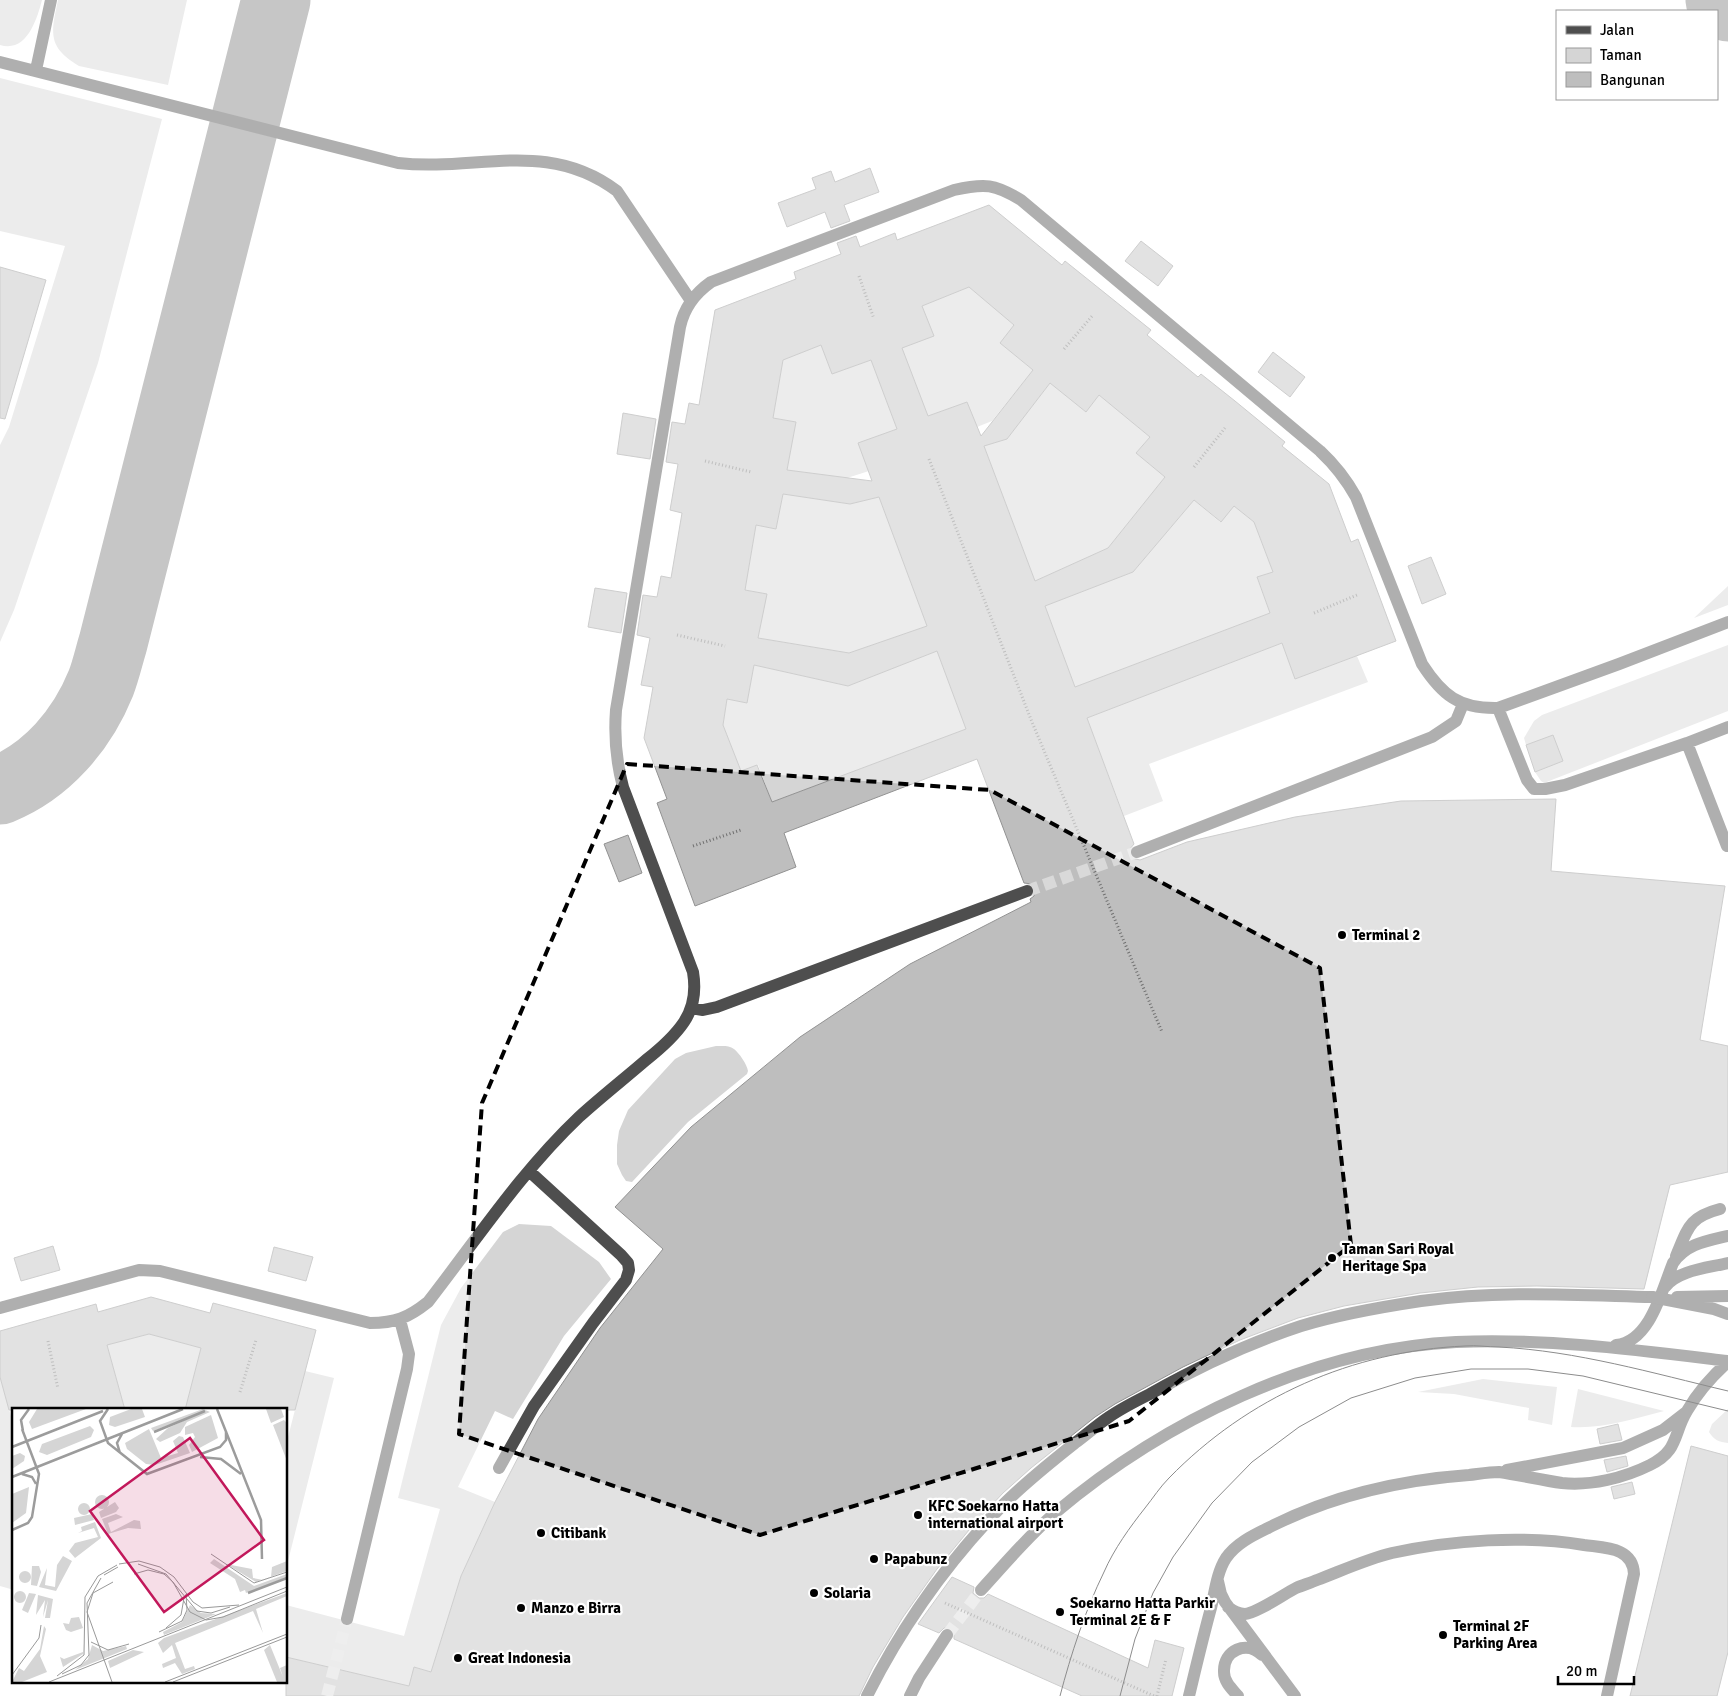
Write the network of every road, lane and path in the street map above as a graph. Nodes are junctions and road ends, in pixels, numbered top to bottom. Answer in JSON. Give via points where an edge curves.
{"nodes":[{"id":1,"x":51,"y":0,"type":"edge"},
{"id":2,"x":0,"y":62,"type":"edge"},
{"id":3,"x":36,"y":70,"type":"junction"},
{"id":4,"x":859,"y":276,"type":"dead end"},
{"id":5,"x":691,"y":301,"type":"junction"},
{"id":6,"x":1093,"y":315,"type":"dead end"},
{"id":7,"x":874,"y":319,"type":"dead end"},
{"id":8,"x":1064,"y":349,"type":"dead end"},
{"id":9,"x":1225,"y":428,"type":"dead end"},
{"id":10,"x":930,"y":460,"type":"dead end"},
{"id":11,"x":704,"y":461,"type":"dead end"},
{"id":12,"x":1194,"y":467,"type":"dead end"},
{"id":13,"x":751,"y":472,"type":"dead end"},
{"id":14,"x":1358,"y":595,"type":"dead end"},
{"id":15,"x":1314,"y":613,"type":"dead end"},
{"id":16,"x":1728,"y":622,"type":"edge"},
{"id":17,"x":677,"y":635,"type":"dead end"},
{"id":18,"x":725,"y":646,"type":"dead end"},
{"id":19,"x":1464,"y":704,"type":"junction"},
{"id":20,"x":1498,"y":708,"type":"junction"},
{"id":21,"x":1728,"y":727,"type":"edge"},
{"id":22,"x":1687,"y":743,"type":"junction"},
{"id":23,"x":741,"y":830,"type":"dead end"},
{"id":24,"x":693,"y":846,"type":"dead end"},
{"id":25,"x":1727,"y":846,"type":"edge"},
{"id":26,"x":1137,"y":852,"type":"tunnel mouth"},
{"id":27,"x":1027,"y":891,"type":"tunnel mouth"},
{"id":28,"x":691,"y":1008,"type":"junction"},
{"id":29,"x":1162,"y":1032,"type":"dead end"},
{"id":30,"x":529,"y":1171,"type":"junction"},
{"id":31,"x":1720,"y":1209,"type":"dead end"},
{"id":32,"x":1727,"y":1236,"type":"edge"},
{"id":33,"x":1673,"y":1263,"type":"junction"},
{"id":34,"x":1728,"y":1263,"type":"edge"},
{"id":35,"x":1657,"y":1294,"type":"junction"},
{"id":36,"x":1728,"y":1296,"type":"edge"},
{"id":37,"x":0,"y":1308,"type":"edge"},
{"id":38,"x":1728,"y":1314,"type":"edge"},
{"id":39,"x":400,"y":1320,"type":"junction"},
{"id":40,"x":256,"y":1340,"type":"dead end"},
{"id":41,"x":48,"y":1341,"type":"dead end"},
{"id":42,"x":1606,"y":1346,"type":"junction"},
{"id":43,"x":1728,"y":1362,"type":"edge"},
{"id":44,"x":58,"y":1389,"type":"dead end"},
{"id":45,"x":240,"y":1392,"type":"dead end"},
{"id":46,"x":1685,"y":1413,"type":"junction"},
{"id":47,"x":499,"y":1468,"type":"dead end"},
{"id":48,"x":1497,"y":1472,"type":"junction"},
{"id":49,"x":1218,"y":1576,"type":"junction"},
{"id":50,"x":980,"y":1590,"type":"tunnel mouth"},
{"id":51,"x":939,"y":1601,"type":"dead end"},
{"id":52,"x":1228,"y":1607,"type":"junction"},
{"id":53,"x":346,"y":1619,"type":"tunnel mouth"},
{"id":54,"x":947,"y":1636,"type":"tunnel mouth"},
{"id":55,"x":1266,"y":1658,"type":"junction"},
{"id":56,"x":1166,"y":1659,"type":"dead end"},
{"id":57,"x":866,"y":1696,"type":"edge"},
{"id":58,"x":910,"y":1696,"type":"edge"},
{"id":59,"x":1155,"y":1696,"type":"edge"},
{"id":60,"x":1189,"y":1696,"type":"edge"},
{"id":61,"x":1238,"y":1696,"type":"edge"},
{"id":62,"x":1295,"y":1696,"type":"edge"},
{"id":63,"x":1607,"y":1696,"type":"edge"}],
"edges":[{"from":1,"to":3,"type":"street"},
{"from":2,"to":3,"type":"street"},
{"from":3,"to":5,"type":"street","via":[[398,163],[546,161],[584,172],[617,192]]},
{"from":4,"to":7,"type":"path"},
{"from":5,"to":19,"type":"street","via":[[711,282],[954,190],[975,185],[1006,191],[1021,200],[1334,464],[1356,497],[1422,664],[1441,690]]},
{"from":5,"to":28,"type":"street","via":[[680,327],[614,736],[623,787],[693,972],[695,983]]},
{"from":6,"to":8,"type":"path"},
{"from":9,"to":12,"type":"path"},
{"from":10,"to":29,"type":"path","via":[[1032,722]]},
{"from":11,"to":13,"type":"path"},
{"from":14,"to":15,"type":"path"},
{"from":16,"to":20,"type":"street"},
{"from":17,"to":18,"type":"path"},
{"from":19,"to":20,"type":"street"},
{"from":19,"to":26,"type":"street","via":[[1456,721],[1432,736]]},
{"from":20,"to":22,"type":"street","via":[[1526,780],[1534,789],[1565,785]]},
{"from":21,"to":22,"type":"street"},
{"from":22,"to":25,"type":"street"},
{"from":23,"to":24,"type":"path"},
{"from":27,"to":28,"type":"street","via":[[717,1007]]},
{"from":28,"to":30,"type":"street","via":[[668,1040],[579,1117]]},
{"from":30,"to":39,"type":"street","via":[[491,1216],[428,1302]]},
{"from":30,"to":47,"type":"street","via":[[621,1255],[629,1270],[626,1280],[534,1406]]},
{"from":31,"to":33,"type":"street","via":[[1698,1216],[1691,1223]]},
{"from":32,"to":33,"type":"street","via":[[1686,1248]]},
{"from":33,"to":35,"type":"street"},
{"from":34,"to":35,"type":"street","via":[[1674,1278]]},
{"from":35,"to":36,"type":"street","bridge":true},
{"from":35,"to":38,"type":"street","bridge":true},
{"from":35,"to":42,"type":"street","via":[[1649,1322],[1641,1332],[1623,1345]]},
{"from":35,"to":57,"type":"street","via":[[1479,1295],[1364,1311],[1301,1326],[1183,1375],[1109,1417],[1001,1507],[955,1559],[910,1620]]},
{"from":37,"to":39,"type":"street","via":[[139,1270],[160,1271],[370,1323]]},
{"from":39,"to":53,"type":"street","via":[[408,1354],[407,1369]]},
{"from":40,"to":45,"type":"path"},
{"from":41,"to":44,"type":"path"},
{"from":42,"to":43,"type":"street"},
{"from":42,"to":50,"type":"street","via":[[1454,1342],[1384,1350],[1323,1365],[1243,1395],[1196,1417],[1095,1481],[1054,1514]]},
{"from":43,"to":46,"type":"street","via":[[1711,1377]]},
{"from":46,"to":48,"type":"street","via":[[1663,1430],[1624,1448]]},
{"from":46,"to":48,"type":"street","via":[[1668,1453],[1634,1473],[1601,1481],[1564,1483]]},
{"from":48,"to":49,"type":"street","via":[[1436,1477],[1386,1486],[1306,1510],[1232,1550]]},
{"from":49,"to":52,"type":"street","via":[[1221,1594]]},
{"from":49,"to":60,"type":"street"},
{"from":51,"to":59,"type":"path"},
{"from":52,"to":55,"type":"street"},
{"from":52,"to":63,"type":"street","via":[[1239,1613],[1253,1612],[1296,1588],[1347,1568],[1391,1554],[1443,1545],[1533,1540],[1610,1549],[1626,1554],[1634,1574]]},
{"from":54,"to":58,"type":"street"},
{"from":55,"to":61,"type":"street","via":[[1258,1651],[1242,1647],[1230,1655],[1224,1672]]},
{"from":55,"to":62,"type":"street"},
{"from":56,"to":59,"type":"path"}]}
